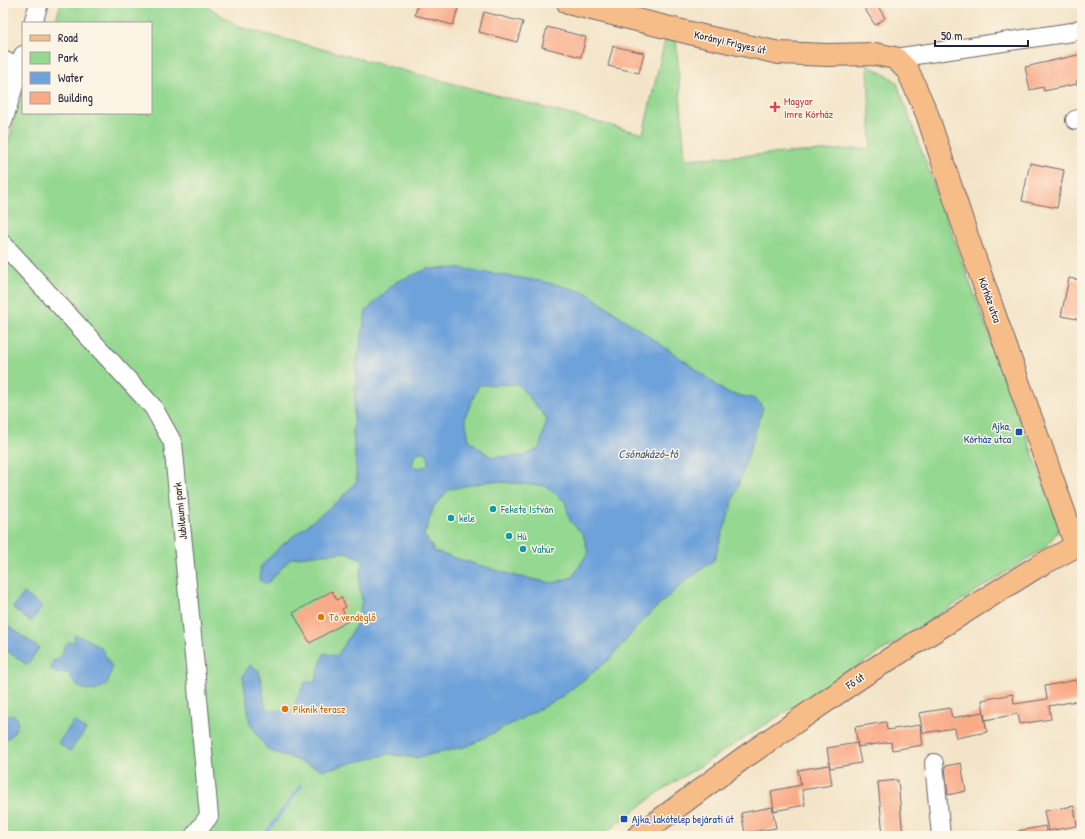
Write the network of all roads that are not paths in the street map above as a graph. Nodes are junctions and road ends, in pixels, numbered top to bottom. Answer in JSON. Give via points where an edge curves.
{"nodes":[{"id":1,"x":39,"y":3,"type":"edge"},
{"id":2,"x":568,"y":3,"type":"edge"},
{"id":3,"x":33,"y":22,"type":"edge"},
{"id":4,"x":1082,"y":28,"type":"edge"},
{"id":5,"x":895,"y":58,"type":"junction"},
{"id":6,"x":3,"y":60,"type":"edge"},
{"id":7,"x":21,"y":61,"type":"edge"},
{"id":8,"x":3,"y":122,"type":"edge"},
{"id":9,"x":3,"y":244,"type":"edge"},
{"id":10,"x":1079,"y":544,"type":"edge"},
{"id":11,"x":934,"y":762,"type":"dead end"},
{"id":12,"x":194,"y":836,"type":"edge"},
{"id":13,"x":638,"y":836,"type":"edge"},
{"id":14,"x":941,"y":836,"type":"edge"}],
"edges":[{"from":1,"to":3,"type":"street"},
{"from":2,"to":5,"type":"main road","name":"Korányi Frigyes út","via":[[779,53],[875,54]]},
{"from":4,"to":5,"type":"street","via":[[1072,32]]},
{"from":5,"to":10,"type":"main road","name":"Kórház utca","via":[[908,71],[927,114],[968,238]]},
{"from":6,"to":7,"type":"street"},
{"from":7,"to":8,"type":"street"},
{"from":9,"to":12,"type":"street","name":"Jubileumi park","via":[[153,407],[173,443],[209,816]]},
{"from":10,"to":13,"type":"main road","name":"Fő út","via":[[1034,568],[864,675],[742,759]]},
{"from":11,"to":14,"type":"street"}]}
